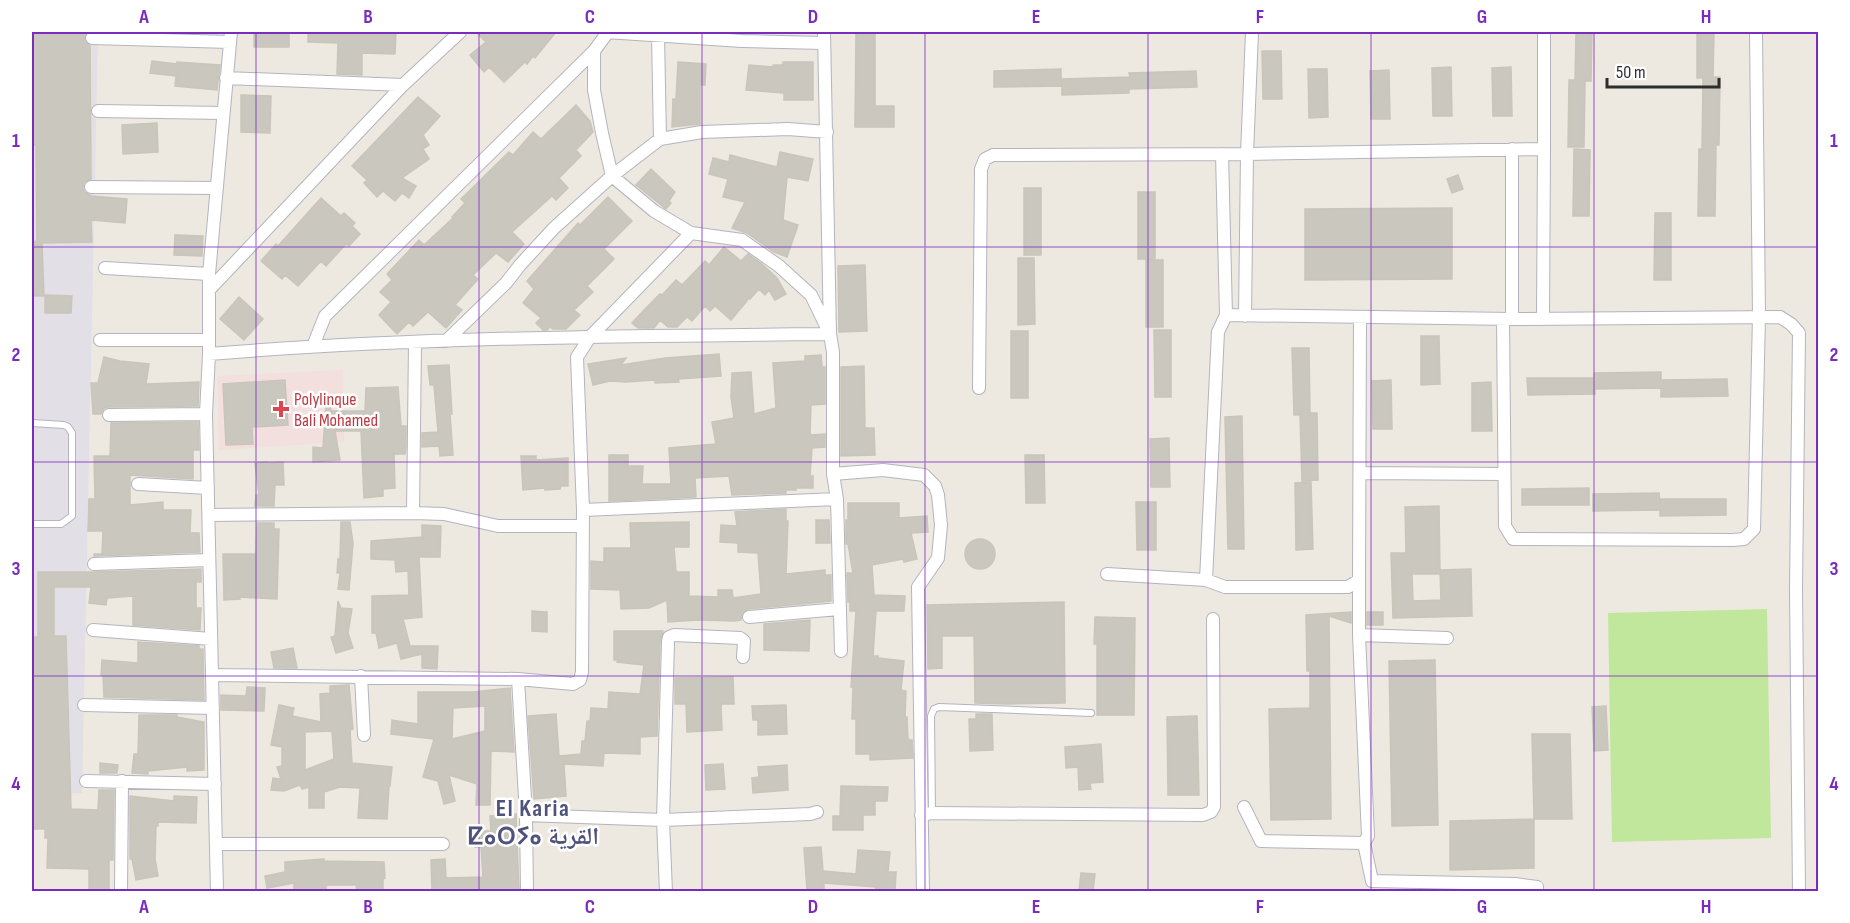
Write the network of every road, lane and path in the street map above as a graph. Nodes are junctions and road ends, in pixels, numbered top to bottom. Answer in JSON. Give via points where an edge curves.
{"nodes":[{"id":1,"x":460,"y":32,"type":"edge"},
{"id":2,"x":607,"y":32,"type":"edge"},
{"id":3,"x":1252,"y":32,"type":"edge"},
{"id":4,"x":1544,"y":32,"type":"edge"},
{"id":5,"x":1756,"y":32,"type":"edge"},
{"id":6,"x":650,"y":33,"type":"edge"},
{"id":7,"x":741,"y":36,"type":"edge"},
{"id":8,"x":230,"y":37,"type":"edge"},
{"id":9,"x":823,"y":37,"type":"edge"},
{"id":10,"x":92,"y":38,"type":"dead end"},
{"id":11,"x":594,"y":51,"type":"junction"},
{"id":12,"x":226,"y":78,"type":"junction"},
{"id":13,"x":403,"y":85,"type":"junction"},
{"id":14,"x":98,"y":111,"type":"dead end"},
{"id":15,"x":223,"y":113,"type":"junction"},
{"id":16,"x":827,"y":132,"type":"junction"},
{"id":17,"x":660,"y":139,"type":"junction"},
{"id":18,"x":1512,"y":149,"type":"junction"},
{"id":19,"x":1544,"y":149,"type":"junction"},
{"id":20,"x":1222,"y":154,"type":"junction"},
{"id":21,"x":1247,"y":154,"type":"junction"},
{"id":22,"x":612,"y":176,"type":"junction"},
{"id":23,"x":91,"y":187,"type":"dead end"},
{"id":24,"x":217,"y":188,"type":"junction"},
{"id":25,"x":691,"y":233,"type":"junction"},
{"id":26,"x":105,"y":268,"type":"dead end"},
{"id":27,"x":209,"y":274,"type":"junction"},
{"id":28,"x":209,"y":290,"type":"junction"},
{"id":29,"x":1226,"y":315,"type":"junction"},
{"id":30,"x":1245,"y":316,"type":"junction"},
{"id":31,"x":1759,"y":317,"type":"junction"},
{"id":32,"x":1360,"y":318,"type":"junction"},
{"id":33,"x":1507,"y":319,"type":"junction"},
{"id":34,"x":1544,"y":319,"type":"junction"},
{"id":35,"x":830,"y":334,"type":"junction"},
{"id":36,"x":590,"y":337,"type":"junction"},
{"id":37,"x":100,"y":340,"type":"dead end"},
{"id":38,"x":208,"y":340,"type":"junction"},
{"id":39,"x":446,"y":341,"type":"junction"},
{"id":40,"x":415,"y":343,"type":"junction"},
{"id":41,"x":313,"y":346,"type":"junction"},
{"id":42,"x":209,"y":354,"type":"junction"},
{"id":43,"x":979,"y":388,"type":"dead end"},
{"id":44,"x":206,"y":414,"type":"junction"},
{"id":45,"x":109,"y":415,"type":"dead end"},
{"id":46,"x":32,"y":423,"type":"edge"},
{"id":47,"x":1360,"y":473,"type":"junction"},
{"id":48,"x":833,"y":474,"type":"junction"},
{"id":49,"x":1504,"y":474,"type":"junction"},
{"id":50,"x":138,"y":484,"type":"dead end"},
{"id":51,"x":208,"y":488,"type":"junction"},
{"id":52,"x":837,"y":499,"type":"junction"},
{"id":53,"x":583,"y":510,"type":"junction"},
{"id":54,"x":413,"y":513,"type":"junction"},
{"id":55,"x":209,"y":515,"type":"junction"},
{"id":56,"x":32,"y":524,"type":"edge"},
{"id":57,"x":583,"y":526,"type":"junction"},
{"id":58,"x":209,"y":560,"type":"junction"},
{"id":59,"x":94,"y":564,"type":"dead end"},
{"id":60,"x":1107,"y":574,"type":"dead end"},
{"id":61,"x":1206,"y":580,"type":"junction"},
{"id":62,"x":1359,"y":580,"type":"junction"},
{"id":63,"x":839,"y":609,"type":"junction"},
{"id":64,"x":749,"y":617,"type":"dead end"},
{"id":65,"x":1213,"y":619,"type":"dead end"},
{"id":66,"x":93,"y":630,"type":"dead end"},
{"id":67,"x":1359,"y":634,"type":"junction"},
{"id":68,"x":1448,"y":638,"type":"dead end"},
{"id":69,"x":211,"y":639,"type":"junction"},
{"id":70,"x":841,"y":651,"type":"dead end"},
{"id":71,"x":743,"y":657,"type":"dead end"},
{"id":72,"x":212,"y":675,"type":"junction"},
{"id":73,"x":361,"y":676,"type":"junction"},
{"id":74,"x":518,"y":679,"type":"junction"},
{"id":75,"x":84,"y":705,"type":"dead end"},
{"id":76,"x":213,"y":708,"type":"junction"},
{"id":77,"x":1091,"y":713,"type":"dead end"},
{"id":78,"x":364,"y":735,"type":"dead end"},
{"id":79,"x":86,"y":781,"type":"dead end"},
{"id":80,"x":122,"y":781,"type":"junction"},
{"id":81,"x":215,"y":784,"type":"junction"},
{"id":82,"x":1244,"y":807,"type":"dead end"},
{"id":83,"x":817,"y":812,"type":"dead end"},
{"id":84,"x":927,"y":814,"type":"junction"},
{"id":85,"x":526,"y":815,"type":"junction"},
{"id":86,"x":663,"y":820,"type":"junction"},
{"id":87,"x":1364,"y":843,"type":"junction"},
{"id":88,"x":216,"y":844,"type":"junction"},
{"id":89,"x":443,"y":844,"type":"dead end"},
{"id":90,"x":1515,"y":888,"type":"edge"},
{"id":91,"x":121,"y":891,"type":"edge"},
{"id":92,"x":217,"y":891,"type":"edge"},
{"id":93,"x":527,"y":891,"type":"edge"},
{"id":94,"x":666,"y":891,"type":"edge"},
{"id":95,"x":923,"y":891,"type":"edge"},
{"id":96,"x":1537,"y":891,"type":"edge"},
{"id":97,"x":1799,"y":891,"type":"edge"}],
"edges":[{"from":1,"to":13,"type":"street"},
{"from":2,"to":6,"type":"street"},
{"from":2,"to":11,"type":"street"},
{"from":3,"to":21,"type":"street"},
{"from":4,"to":19,"type":"street"},
{"from":5,"to":31,"type":"street"},
{"from":6,"to":7,"type":"street"},
{"from":6,"to":17,"type":"street"},
{"from":7,"to":9,"type":"street"},
{"from":8,"to":10,"type":"street"},
{"from":8,"to":12,"type":"street"},
{"from":9,"to":16,"type":"street"},
{"from":11,"to":22,"type":"street","via":[[594,90]]},
{"from":11,"to":41,"type":"street","via":[[325,316]]},
{"from":12,"to":13,"type":"street"},
{"from":12,"to":15,"type":"street"},
{"from":13,"to":28,"type":"street"},
{"from":14,"to":15,"type":"street"},
{"from":15,"to":24,"type":"street"},
{"from":16,"to":17,"type":"street","via":[[713,131]]},
{"from":16,"to":35,"type":"street"},
{"from":17,"to":22,"type":"street"},
{"from":18,"to":19,"type":"street"},
{"from":18,"to":21,"type":"street"},
{"from":18,"to":33,"type":"street"},
{"from":19,"to":34,"type":"street"},
{"from":20,"to":21,"type":"street"},
{"from":20,"to":29,"type":"street"},
{"from":20,"to":43,"type":"street","via":[[985,159],[981,169]]},
{"from":21,"to":30,"type":"street"},
{"from":22,"to":25,"type":"street","via":[[654,211]]},
{"from":22,"to":39,"type":"street","via":[[554,228],[506,283]]},
{"from":23,"to":24,"type":"street"},
{"from":24,"to":27,"type":"street"},
{"from":25,"to":35,"type":"street","via":[[742,240],[779,266],[811,295]]},
{"from":25,"to":36,"type":"street"},
{"from":26,"to":27,"type":"street"},
{"from":27,"to":28,"type":"street"},
{"from":28,"to":38,"type":"street"},
{"from":29,"to":30,"type":"street"},
{"from":29,"to":61,"type":"street","via":[[1218,332]]},
{"from":30,"to":32,"type":"street"},
{"from":31,"to":34,"type":"street"},
{"from":31,"to":49,"type":"street","via":[[1755,516],[1754,529],[1744,539],[1513,539],[1505,526]]},
{"from":31,"to":97,"type":"street","via":[[1780,317],[1799,333],[1796,577]]},
{"from":32,"to":33,"type":"street"},
{"from":32,"to":47,"type":"street"},
{"from":33,"to":34,"type":"street"},
{"from":33,"to":49,"type":"street"},
{"from":35,"to":36,"type":"street"},
{"from":35,"to":48,"type":"street"},
{"from":36,"to":39,"type":"street"},
{"from":36,"to":53,"type":"street","via":[[577,357]]},
{"from":37,"to":38,"type":"street"},
{"from":38,"to":42,"type":"street"},
{"from":39,"to":40,"type":"street"},
{"from":40,"to":41,"type":"street"},
{"from":40,"to":54,"type":"street"},
{"from":41,"to":42,"type":"street"},
{"from":42,"to":44,"type":"street"},
{"from":44,"to":45,"type":"street"},
{"from":44,"to":51,"type":"street"},
{"from":46,"to":56,"type":"lane","via":[[64,425],[72,433],[72,516],[61,524]]},
{"from":47,"to":49,"type":"street"},
{"from":47,"to":62,"type":"street"},
{"from":48,"to":52,"type":"street"},
{"from":48,"to":84,"type":"street","via":[[883,470],[924,475],[938,495],[938,558],[918,586]]},
{"from":50,"to":51,"type":"street"},
{"from":51,"to":55,"type":"street"},
{"from":52,"to":53,"type":"street"},
{"from":52,"to":63,"type":"street"},
{"from":53,"to":57,"type":"street"},
{"from":54,"to":55,"type":"street"},
{"from":54,"to":57,"type":"street","via":[[444,514],[498,526]]},
{"from":55,"to":58,"type":"street"},
{"from":57,"to":74,"type":"street","via":[[580,680],[573,684]]},
{"from":58,"to":59,"type":"street"},
{"from":58,"to":69,"type":"street"},
{"from":60,"to":61,"type":"street"},
{"from":61,"to":62,"type":"street","via":[[1226,587],[1348,587]]},
{"from":62,"to":67,"type":"street"},
{"from":63,"to":64,"type":"street"},
{"from":63,"to":70,"type":"street"},
{"from":65,"to":84,"type":"street","via":[[1211,812]]},
{"from":66,"to":69,"type":"street"},
{"from":67,"to":68,"type":"street"},
{"from":67,"to":87,"type":"street","via":[[1368,836]]},
{"from":69,"to":72,"type":"street"},
{"from":71,"to":86,"type":"street","via":[[744,641],[740,638],[669,638]]},
{"from":72,"to":73,"type":"street"},
{"from":72,"to":76,"type":"street"},
{"from":73,"to":74,"type":"street"},
{"from":73,"to":78,"type":"street"},
{"from":74,"to":85,"type":"street"},
{"from":75,"to":76,"type":"street"},
{"from":76,"to":81,"type":"street"},
{"from":77,"to":84,"type":"lane","via":[[934,709]]},
{"from":79,"to":80,"type":"street"},
{"from":80,"to":81,"type":"street"},
{"from":80,"to":91,"type":"street"},
{"from":81,"to":88,"type":"street"},
{"from":82,"to":87,"type":"street","via":[[1261,841]]},
{"from":83,"to":86,"type":"street"},
{"from":84,"to":95,"type":"street"},
{"from":85,"to":86,"type":"street"},
{"from":85,"to":93,"type":"street"},
{"from":86,"to":94,"type":"street"},
{"from":87,"to":90,"type":"street","via":[[1372,881]]},
{"from":88,"to":89,"type":"street"},
{"from":88,"to":92,"type":"street"},
{"from":90,"to":96,"type":"street","via":[[1537,887]]}]}
